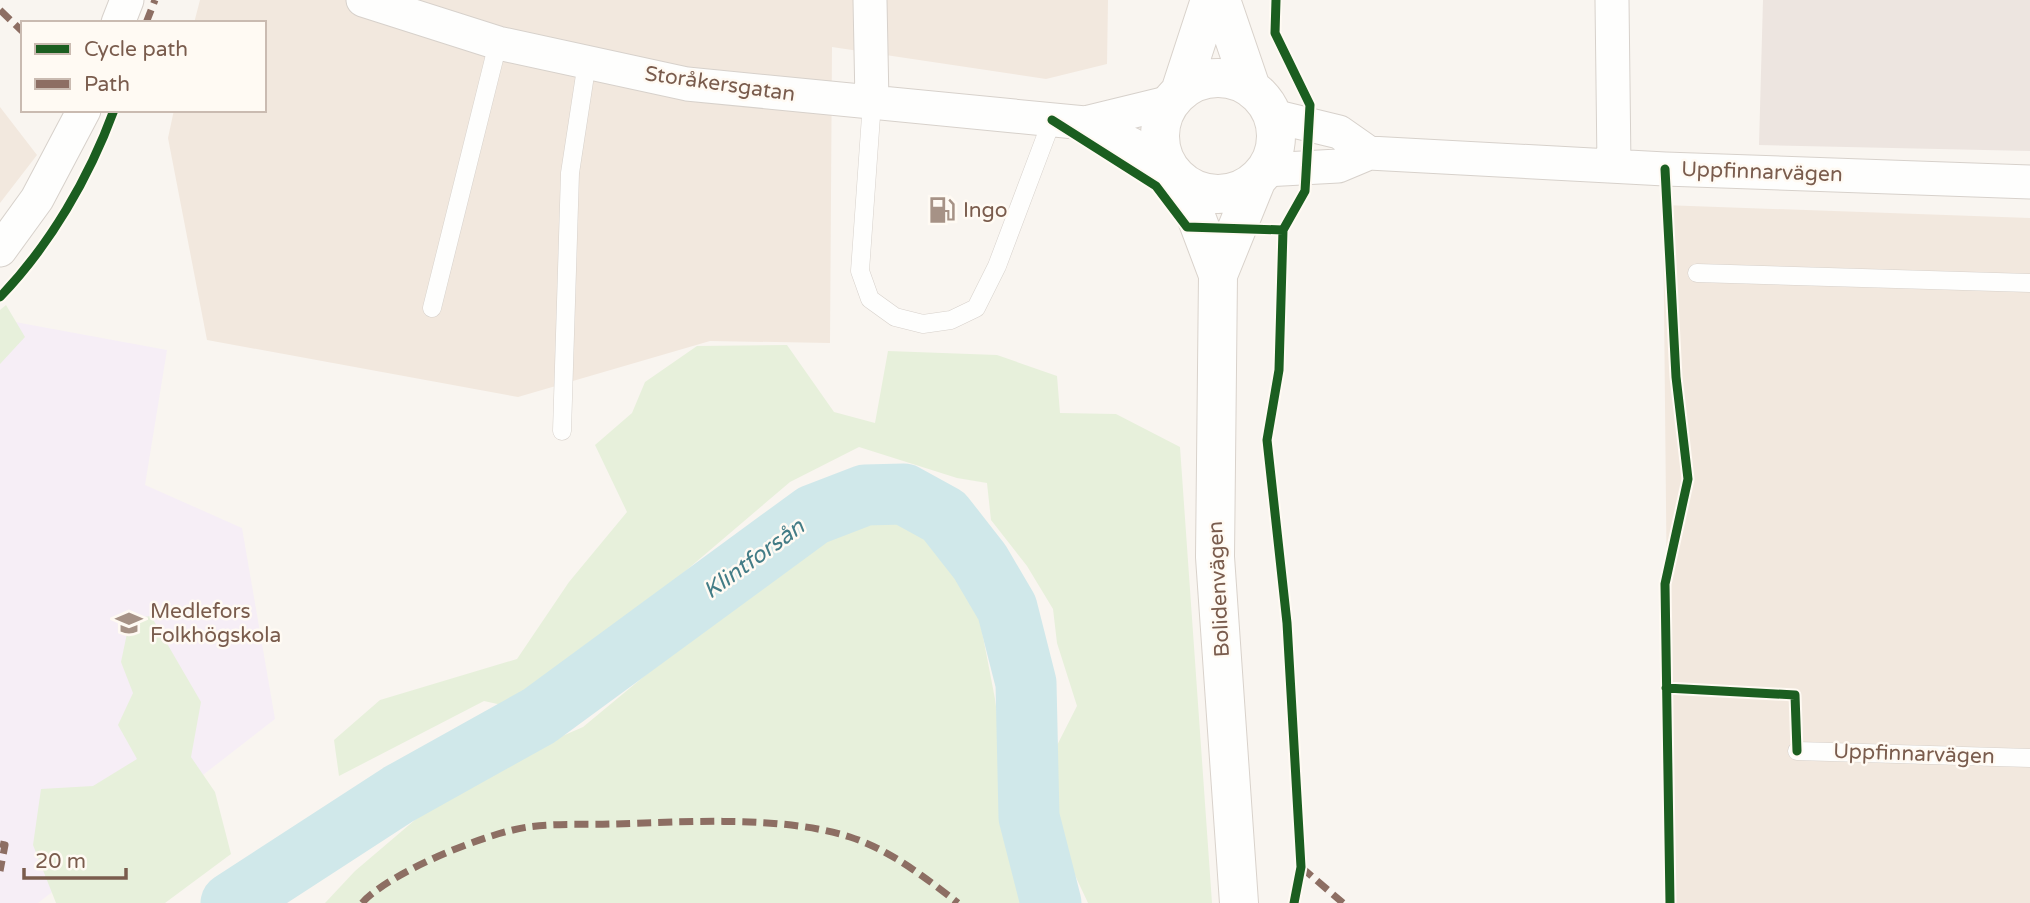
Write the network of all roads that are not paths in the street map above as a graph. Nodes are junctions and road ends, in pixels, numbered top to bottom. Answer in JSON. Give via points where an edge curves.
{"nodes":[{"id":1,"x":127,"y":0,"type":"edge"},
{"id":2,"x":363,"y":0,"type":"edge"},
{"id":3,"x":870,"y":0,"type":"edge"},
{"id":4,"x":1210,"y":0,"type":"edge"},
{"id":5,"x":1221,"y":0,"type":"edge"},
{"id":6,"x":1612,"y":0,"type":"edge"},
{"id":7,"x":119,"y":21,"type":"edge"},
{"id":8,"x":498,"y":43,"type":"junction"},
{"id":9,"x":587,"y":62,"type":"junction"},
{"id":10,"x":1175,"y":97,"type":"junction"},
{"id":11,"x":872,"y":102,"type":"junction"},
{"id":12,"x":1262,"y":102,"type":"junction"},
{"id":13,"x":83,"y":112,"type":"edge"},
{"id":14,"x":1052,"y":120,"type":"junction"},
{"id":15,"x":1085,"y":123,"type":"junction"},
{"id":16,"x":1369,"y":153,"type":"junction"},
{"id":17,"x":1614,"y":166,"type":"junction"},
{"id":18,"x":1176,"y":175,"type":"junction"},
{"id":19,"x":1261,"y":175,"type":"junction"},
{"id":20,"x":2030,"y":182,"type":"edge"},
{"id":21,"x":0,"y":250,"type":"edge"},
{"id":22,"x":1697,"y":273,"type":"dead end"},
{"id":23,"x":1218,"y":275,"type":"junction"},
{"id":24,"x":2030,"y":283,"type":"edge"},
{"id":25,"x":432,"y":308,"type":"dead end"},
{"id":26,"x":562,"y":431,"type":"dead end"},
{"id":27,"x":1797,"y":751,"type":"dead end"},
{"id":28,"x":2030,"y":758,"type":"edge"},
{"id":29,"x":1240,"y":903,"type":"edge"}],
"edges":[{"from":1,"to":7,"type":"street"},
{"from":2,"to":8,"type":"street","name":"Storåkersgatan"},
{"from":3,"to":11,"type":"street"},
{"from":4,"to":10,"type":"main road","name":"Bolidenvägen","via":[[1197,48]]},
{"from":5,"to":12,"type":"main road","name":"Bolidenvägen"},
{"from":6,"to":17,"type":"street"},
{"from":8,"to":9,"type":"street","name":"Storåkersgatan"},
{"from":8,"to":25,"type":"lane"},
{"from":9,"to":11,"type":"street","name":"Storåkersgatan","via":[[687,84]]},
{"from":9,"to":26,"type":"lane","via":[[570,173]]},
{"from":10,"to":12,"type":"main road","via":[[1207,78],[1225,77]]},
{"from":10,"to":15,"type":"street","name":"Storåkersgatan"},
{"from":10,"to":18,"type":"main road","name":"Bolidenvägen","via":[[1160,129],[1161,149]]},
{"from":11,"to":14,"type":"street","name":"Storåkersgatan"},
{"from":11,"to":14,"type":"lane","via":[[860,271],[870,299],[895,317],[923,324],[950,320],[976,308],[997,266]]},
{"from":12,"to":16,"type":"street","via":[[1339,132]]},
{"from":12,"to":19,"type":"main road","name":"Bolidenvägen","via":[[1276,144]]},
{"from":13,"to":21,"type":"street","via":[[37,199]]},
{"from":14,"to":15,"type":"street","name":"Storåkersgatan"},
{"from":15,"to":18,"type":"street","name":"Storåkersgatan","via":[[1131,144]]},
{"from":16,"to":17,"type":"street","name":"Uppfinnarvägen"},
{"from":16,"to":19,"type":"street","name":"Uppfinnarvägen","via":[[1338,166]]},
{"from":17,"to":20,"type":"street","name":"Uppfinnarvägen"},
{"from":18,"to":19,"type":"main road","via":[[1201,192],[1221,194],[1240,190]]},
{"from":18,"to":23,"type":"main road","name":"Bolidenvägen"},
{"from":19,"to":23,"type":"main road","name":"Bolidenvägen"},
{"from":22,"to":24,"type":"lane"},
{"from":23,"to":29,"type":"main road","name":"Bolidenvägen","via":[[1215,557]]},
{"from":27,"to":28,"type":"lane","name":"Uppfinnarvägen"}]}
